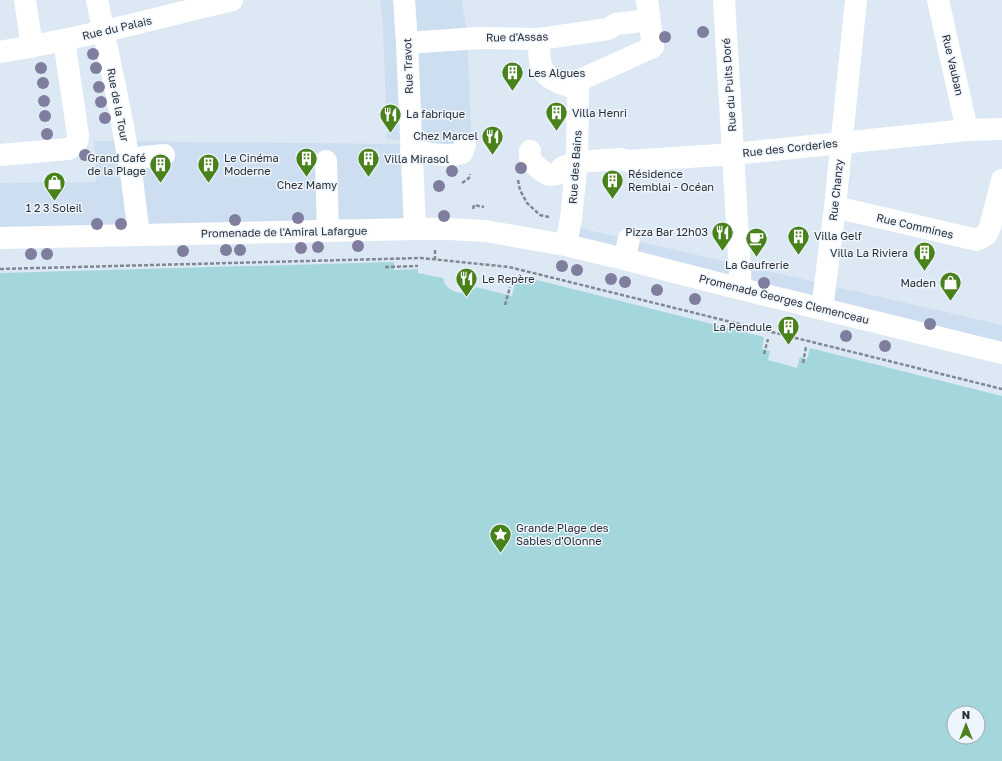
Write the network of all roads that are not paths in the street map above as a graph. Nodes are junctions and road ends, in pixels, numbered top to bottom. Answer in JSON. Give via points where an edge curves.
{"nodes":[{"id":1,"x":25,"y":0,"type":"edge"},
{"id":2,"x":97,"y":0,"type":"edge"},
{"id":3,"x":232,"y":0,"type":"edge"},
{"id":4,"x":404,"y":0,"type":"edge"},
{"id":5,"x":856,"y":0,"type":"edge"},
{"id":6,"x":938,"y":0,"type":"edge"},
{"id":7,"x":725,"y":9,"type":"edge"},
{"id":8,"x":648,"y":10,"type":"edge"},
{"id":9,"x":104,"y":32,"type":"junction"},
{"id":10,"x":539,"y":39,"type":"junction"},
{"id":11,"x":64,"y":40,"type":"junction"},
{"id":12,"x":407,"y":43,"type":"junction"},
{"id":13,"x":32,"y":47,"type":"junction"},
{"id":14,"x":0,"y":52,"type":"edge"},
{"id":15,"x":578,"y":89,"type":"junction"},
{"id":16,"x":1002,"y":129,"type":"edge"},
{"id":17,"x":967,"y":130,"type":"junction"},
{"id":18,"x":411,"y":141,"type":"junction"},
{"id":19,"x":841,"y":143,"type":"junction"},
{"id":20,"x":465,"y":145,"type":"dead end"},
{"id":21,"x":530,"y":151,"type":"dead end"},
{"id":22,"x":734,"y":154,"type":"junction"},
{"id":23,"x":0,"y":155,"type":"edge"},
{"id":24,"x":164,"y":155,"type":"dead end"},
{"id":25,"x":128,"y":159,"type":"junction"},
{"id":26,"x":326,"y":160,"type":"dead end"},
{"id":27,"x":578,"y":162,"type":"junction"},
{"id":28,"x":1002,"y":180,"type":"edge"},
{"id":29,"x":835,"y":207,"type":"junction"},
{"id":30,"x":996,"y":228,"type":"edge"},
{"id":31,"x":415,"y":229,"type":"junction"},
{"id":32,"x":328,"y":231,"type":"junction"},
{"id":33,"x":139,"y":235,"type":"junction"},
{"id":34,"x":0,"y":238,"type":"edge"},
{"id":35,"x":566,"y":245,"type":"junction"},
{"id":36,"x":741,"y":289,"type":"junction"},
{"id":37,"x":822,"y":309,"type":"junction"},
{"id":38,"x":1002,"y":353,"type":"edge"}],
"edges":[{"from":1,"to":13,"type":"street"},
{"from":2,"to":9,"type":"street","name":"Rue de la Tour"},
{"from":3,"to":9,"type":"street","name":"Rue du Palais"},
{"from":4,"to":12,"type":"street","name":"Rue Travot"},
{"from":5,"to":19,"type":"street","name":"Rue Chanzy"},
{"from":6,"to":17,"type":"street","name":"Rue Vauban"},
{"from":7,"to":22,"type":"street","name":"Rue du Puits Doré"},
{"from":8,"to":10,"type":"street","name":"Rue d'Assas","via":[[608,29]]},
{"from":8,"to":15,"type":"street","via":[[652,47],[580,80]]},
{"from":9,"to":11,"type":"street","name":"Rue du Palais"},
{"from":9,"to":25,"type":"street","name":"Rue de la Tour"},
{"from":10,"to":12,"type":"street","name":"Rue d'Assas","via":[[478,38]]},
{"from":10,"to":15,"type":"street","via":[[540,62],[548,78]]},
{"from":11,"to":13,"type":"street","name":"Rue du Palais"},
{"from":11,"to":23,"type":"street","via":[[78,135],[75,146],[68,149]]},
{"from":12,"to":18,"type":"street","name":"Rue Travot"},
{"from":13,"to":14,"type":"street","name":"Rue du Palais"},
{"from":15,"to":27,"type":"street","name":"Rue des Bains"},
{"from":16,"to":17,"type":"street","name":"Rue des Corderies"},
{"from":17,"to":19,"type":"street","name":"Rue des Corderies"},
{"from":18,"to":20,"type":"street","via":[[430,154],[454,156],[462,153]]},
{"from":18,"to":31,"type":"street","name":"Rue Travot"},
{"from":19,"to":22,"type":"street","name":"Rue des Corderies"},
{"from":19,"to":29,"type":"street","name":"Rue Chanzy"},
{"from":21,"to":27,"type":"street","via":[[530,158],[534,164],[549,175],[557,174],[563,167]]},
{"from":22,"to":27,"type":"street","name":"Rue des Corderies"},
{"from":22,"to":36,"type":"street","name":"Rue du Puits Doré"},
{"from":24,"to":25,"type":"street"},
{"from":25,"to":33,"type":"street","name":"Rue de la Tour"},
{"from":26,"to":32,"type":"street"},
{"from":27,"to":35,"type":"street","name":"Rue des Bains"},
{"from":28,"to":30,"type":"street","name":"Rue Commines"},
{"from":29,"to":30,"type":"street","name":"Rue Commines","via":[[977,240]]},
{"from":29,"to":37,"type":"street","name":"Rue Chanzy"},
{"from":31,"to":32,"type":"street","name":"Promenade de l'Amiral Lafargue"},
{"from":31,"to":35,"type":"street","name":"Promenade de l'Amiral Lafargue","via":[[485,231]]},
{"from":32,"to":33,"type":"street","name":"Promenade de l'Amiral Lafargue"},
{"from":33,"to":34,"type":"street","name":"Promenade de l'Amiral Lafargue"},
{"from":35,"to":36,"type":"street","name":"Promenade Georges Clemenceau","via":[[626,249]]},
{"from":36,"to":37,"type":"street","name":"Promenade Georges Clemenceau"},
{"from":37,"to":38,"type":"street","name":"Promenade Georges Clemenceau"}]}
